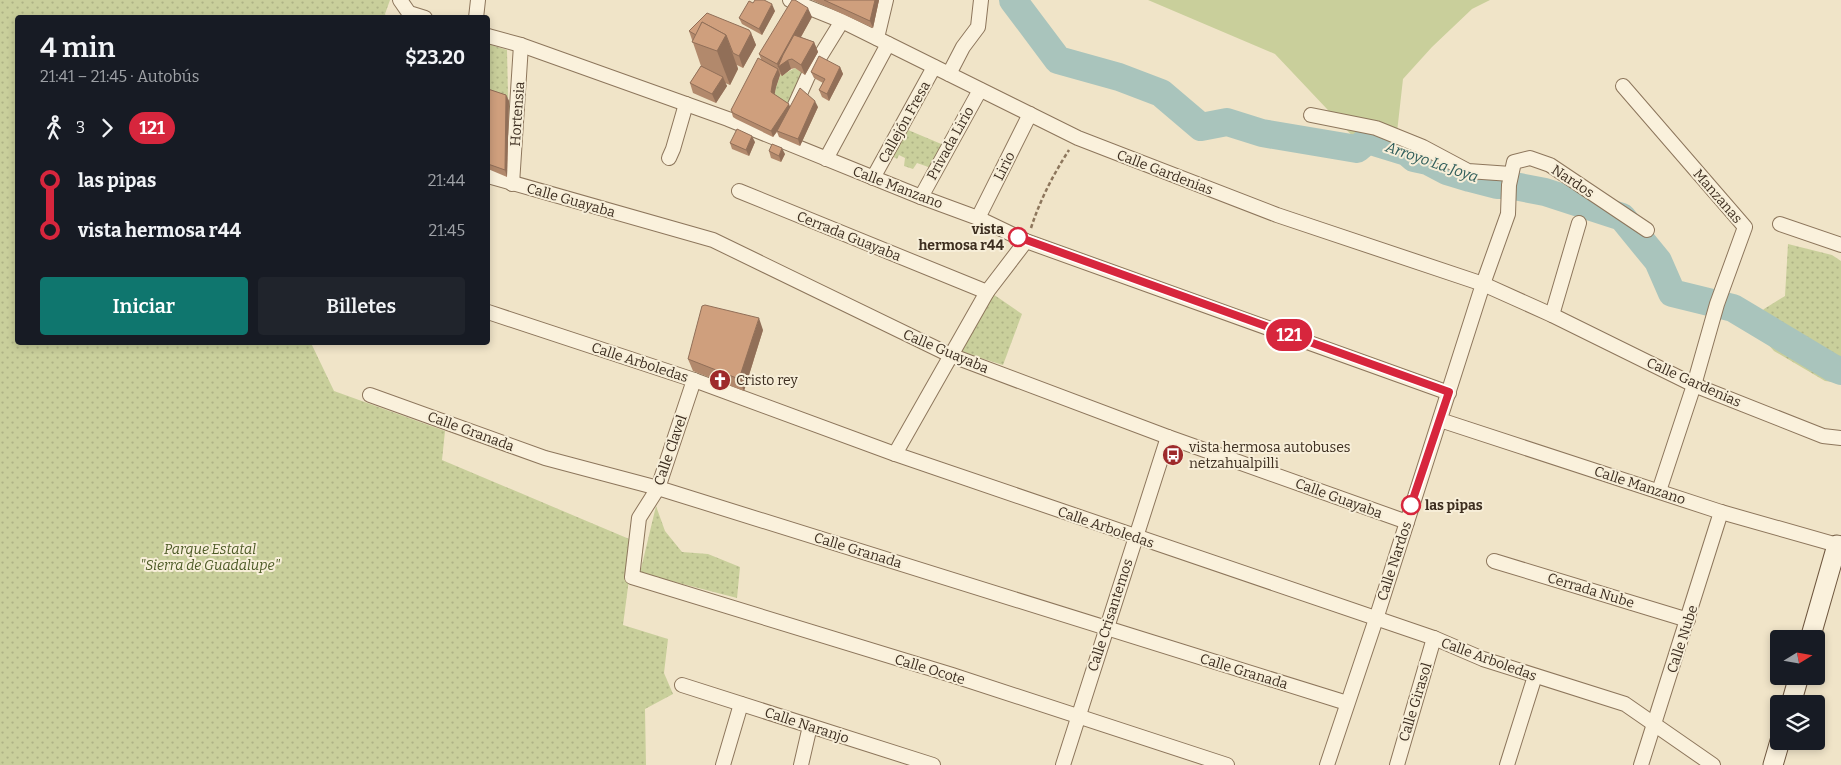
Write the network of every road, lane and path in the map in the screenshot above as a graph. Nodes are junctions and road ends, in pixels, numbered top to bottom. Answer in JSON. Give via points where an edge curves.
{"nodes":[{"id":1,"x":478,"y":0,"type":"edge"},
{"id":2,"x":886,"y":0,"type":"edge"},
{"id":3,"x":981,"y":0,"type":"edge"},
{"id":4,"x":400,"y":1,"type":"edge"},
{"id":5,"x":792,"y":3,"type":"edge"},
{"id":6,"x":415,"y":15,"type":"edge"},
{"id":7,"x":476,"y":15,"type":"edge"},
{"id":8,"x":842,"y":21,"type":"junction"},
{"id":9,"x":490,"y":37,"type":"edge"},
{"id":10,"x":882,"y":41,"type":"junction"},
{"id":11,"x":521,"y":45,"type":"junction"},
{"id":12,"x":934,"y":66,"type":"junction"},
{"id":13,"x":949,"y":74,"type":"junction"},
{"id":14,"x":1623,"y":86,"type":"dead end"},
{"id":15,"x":980,"y":90,"type":"junction"},
{"id":16,"x":686,"y":104,"type":"junction"},
{"id":17,"x":1030,"y":114,"type":"junction"},
{"id":18,"x":1311,"y":115,"type":"dead end"},
{"id":19,"x":1078,"y":138,"type":"junction"},
{"id":20,"x":775,"y":139,"type":"junction"},
{"id":21,"x":669,"y":158,"type":"dead end"},
{"id":22,"x":826,"y":159,"type":"junction"},
{"id":23,"x":490,"y":177,"type":"edge"},
{"id":24,"x":873,"y":178,"type":"junction"},
{"id":25,"x":1510,"y":180,"type":"junction"},
{"id":26,"x":512,"y":184,"type":"junction"},
{"id":27,"x":739,"y":191,"type":"dead end"},
{"id":28,"x":920,"y":197,"type":"junction"},
{"id":29,"x":978,"y":218,"type":"junction"},
{"id":30,"x":1579,"y":223,"type":"dead end"},
{"id":31,"x":1780,"y":224,"type":"dead end"},
{"id":32,"x":1647,"y":230,"type":"dead end"},
{"id":33,"x":1026,"y":241,"type":"junction"},
{"id":34,"x":1841,"y":244,"type":"edge"},
{"id":35,"x":1483,"y":284,"type":"junction"},
{"id":36,"x":986,"y":292,"type":"junction"},
{"id":37,"x":490,"y":313,"type":"edge"},
{"id":38,"x":1552,"y":315,"type":"junction"},
{"id":39,"x":950,"y":355,"type":"junction"},
{"id":40,"x":694,"y":380,"type":"junction"},
{"id":41,"x":1694,"y":385,"type":"junction"},
{"id":42,"x":1449,"y":392,"type":"junction"},
{"id":43,"x":370,"y":395,"type":"dead end"},
{"id":44,"x":1440,"y":420,"type":"junction"},
{"id":45,"x":1168,"y":437,"type":"junction"},
{"id":46,"x":1841,"y":438,"type":"edge"},
{"id":47,"x":895,"y":454,"type":"junction"},
{"id":48,"x":658,"y":488,"type":"junction"},
{"id":49,"x":1659,"y":491,"type":"junction"},
{"id":50,"x":1721,"y":512,"type":"junction"},
{"id":51,"x":1407,"y":522,"type":"junction"},
{"id":52,"x":1135,"y":538,"type":"junction"},
{"id":53,"x":1839,"y":545,"type":"edge"},
{"id":54,"x":1494,"y":561,"type":"dead end"},
{"id":55,"x":632,"y":577,"type":"joint"},
{"id":56,"x":1376,"y":619,"type":"junction"},
{"id":57,"x":1688,"y":620,"type":"junction"},
{"id":58,"x":1106,"y":628,"type":"junction"},
{"id":59,"x":1813,"y":630,"type":"edge"},
{"id":60,"x":1434,"y":638,"type":"junction"},
{"id":61,"x":1535,"y":676,"type":"junction"},
{"id":62,"x":682,"y":685,"type":"dead end"},
{"id":63,"x":1347,"y":703,"type":"junction"},
{"id":64,"x":741,"y":704,"type":"junction"},
{"id":65,"x":1078,"y":716,"type":"junction"},
{"id":66,"x":1654,"y":724,"type":"junction"},
{"id":67,"x":810,"y":726,"type":"junction"},
{"id":68,"x":1777,"y":750,"type":"edge"},
{"id":69,"x":724,"y":765,"type":"edge"},
{"id":70,"x":801,"y":765,"type":"edge"},
{"id":71,"x":933,"y":765,"type":"edge"},
{"id":72,"x":1063,"y":765,"type":"edge"},
{"id":73,"x":1227,"y":765,"type":"edge"},
{"id":74,"x":1327,"y":765,"type":"edge"},
{"id":75,"x":1397,"y":765,"type":"edge"},
{"id":76,"x":1507,"y":765,"type":"edge"},
{"id":77,"x":1642,"y":765,"type":"edge"},
{"id":78,"x":1713,"y":765,"type":"edge"},
{"id":79,"x":1773,"y":765,"type":"edge"}],
"edges":[{"from":1,"to":7,"type":"street"},
{"from":2,"to":10,"type":"street"},
{"from":3,"to":13,"type":"street","via":[[978,26]]},
{"from":4,"to":6,"type":"street","via":[[409,13]]},
{"from":5,"to":8,"type":"street","name":"Calle Gardenias"},
{"from":8,"to":10,"type":"street","name":"Calle Gardenias"},
{"from":8,"to":20,"type":"street"},
{"from":9,"to":11,"type":"street","name":"Calle Manzano"},
{"from":10,"to":12,"type":"street","name":"Calle Gardenias"},
{"from":10,"to":22,"type":"street"},
{"from":11,"to":16,"type":"street","name":"Calle Manzano"},
{"from":11,"to":26,"type":"street","name":"Hortensia"},
{"from":12,"to":13,"type":"street","name":"Calle Gardenias"},
{"from":12,"to":24,"type":"street","name":"Callejón Fresa"},
{"from":13,"to":15,"type":"street","name":"Calle Gardenias"},
{"from":14,"to":41,"type":"street","name":"Manzanas","via":[[1744,227],[1717,304]]},
{"from":15,"to":17,"type":"street","name":"Calle Gardenias"},
{"from":15,"to":28,"type":"street","name":"Privada Lirio"},
{"from":16,"to":20,"type":"street","name":"Calle Manzano","via":[[730,115]]},
{"from":16,"to":21,"type":"street"},
{"from":17,"to":19,"type":"street","name":"Calle Gardenias"},
{"from":17,"to":29,"type":"street","name":"Lirio"},
{"from":18,"to":25,"type":"street","via":[[1376,128],[1468,170]]},
{"from":19,"to":33,"type":"path","via":[[1054,174]]},
{"from":19,"to":35,"type":"street","name":"Calle Gardenias","via":[[1277,215]]},
{"from":20,"to":22,"type":"street","name":"Calle Manzano"},
{"from":22,"to":24,"type":"street","name":"Calle Manzano"},
{"from":23,"to":26,"type":"street","name":"Calle Guayaba"},
{"from":24,"to":28,"type":"street","name":"Calle Manzano"},
{"from":25,"to":32,"type":"street","name":"Nardos","via":[[1514,162],[1530,158],[1550,165]]},
{"from":25,"to":35,"type":"street","name":"Calle Nardos","via":[[1508,214]]},
{"from":26,"to":39,"type":"street","name":"Calle Guayaba","via":[[713,240]]},
{"from":27,"to":36,"type":"street","name":"Cerrada Guayaba"},
{"from":28,"to":29,"type":"street","name":"Calle Manzano"},
{"from":29,"to":33,"type":"street","name":"Calle Manzano"},
{"from":30,"to":38,"type":"street"},
{"from":31,"to":34,"type":"street"},
{"from":33,"to":36,"type":"street"},
{"from":33,"to":42,"type":"street","name":"Calle Manzano"},
{"from":35,"to":38,"type":"street","name":"Calle Gardenias"},
{"from":35,"to":42,"type":"street","name":"Calle Nardos"},
{"from":36,"to":39,"type":"street"},
{"from":37,"to":40,"type":"street","name":"Calle Arboledas"},
{"from":38,"to":41,"type":"street","name":"Calle Gardenias"},
{"from":39,"to":45,"type":"street","name":"Calle Guayaba"},
{"from":39,"to":47,"type":"street"},
{"from":40,"to":47,"type":"street","name":"Calle Arboledas"},
{"from":40,"to":48,"type":"street","name":"Calle Clavel"},
{"from":41,"to":46,"type":"street","name":"Calle Gardenias","via":[[1823,436]]},
{"from":41,"to":49,"type":"street"},
{"from":42,"to":44,"type":"street","name":"Calle Nardos"},
{"from":43,"to":48,"type":"street","name":"Calle Granada","via":[[545,458]]},
{"from":44,"to":49,"type":"street","name":"Calle Manzano"},
{"from":44,"to":51,"type":"street","name":"Calle Nardos"},
{"from":45,"to":51,"type":"street","name":"Calle Guayaba"},
{"from":45,"to":52,"type":"street","name":"Calle Crisantemos"},
{"from":47,"to":52,"type":"street","name":"Calle Arboledas"},
{"from":48,"to":55,"type":"street","name":"Calle Clavel","via":[[639,518]]},
{"from":48,"to":58,"type":"street","name":"Calle Granada"},
{"from":49,"to":50,"type":"street","name":"Calle Manzano"},
{"from":50,"to":53,"type":"street","name":"Calle Manzano"},
{"from":50,"to":57,"type":"street","name":"Calle Nube"},
{"from":51,"to":56,"type":"street","name":"Calle Nardos"},
{"from":52,"to":56,"type":"street","name":"Calle Arboledas"},
{"from":52,"to":58,"type":"street","name":"Calle Crisantemos"},
{"from":53,"to":59,"type":"street"},
{"from":54,"to":57,"type":"street","name":"Cerrada Nube"},
{"from":55,"to":65,"type":"street","name":"Calle Ocote"},
{"from":56,"to":60,"type":"street","name":"Calle Arboledas"},
{"from":56,"to":63,"type":"street","name":"Calle Nardos"},
{"from":57,"to":66,"type":"street","name":"Calle Nube"},
{"from":58,"to":63,"type":"street","name":"Calle Granada"},
{"from":58,"to":65,"type":"street","name":"Calle Crisantemos"},
{"from":60,"to":61,"type":"street","name":"Calle Arboledas"},
{"from":60,"to":75,"type":"street","name":"Calle Girasol"},
{"from":61,"to":66,"type":"street","name":"Calle Arboledas","via":[[1626,704]]},
{"from":61,"to":76,"type":"street"},
{"from":62,"to":64,"type":"street","name":"Calle Naranjo"},
{"from":63,"to":74,"type":"street","name":"Calle Nardos"},
{"from":64,"to":67,"type":"street","name":"Calle Naranjo"},
{"from":64,"to":69,"type":"street"},
{"from":65,"to":72,"type":"street","name":"Calle Crisantemos"},
{"from":65,"to":73,"type":"street","name":"Calle Ocote"},
{"from":66,"to":77,"type":"street","name":"Calle Nube"},
{"from":66,"to":78,"type":"street","name":"Calle Arboledas"},
{"from":67,"to":70,"type":"street"},
{"from":67,"to":71,"type":"street","name":"Calle Naranjo"},
{"from":68,"to":79,"type":"street"}]}
